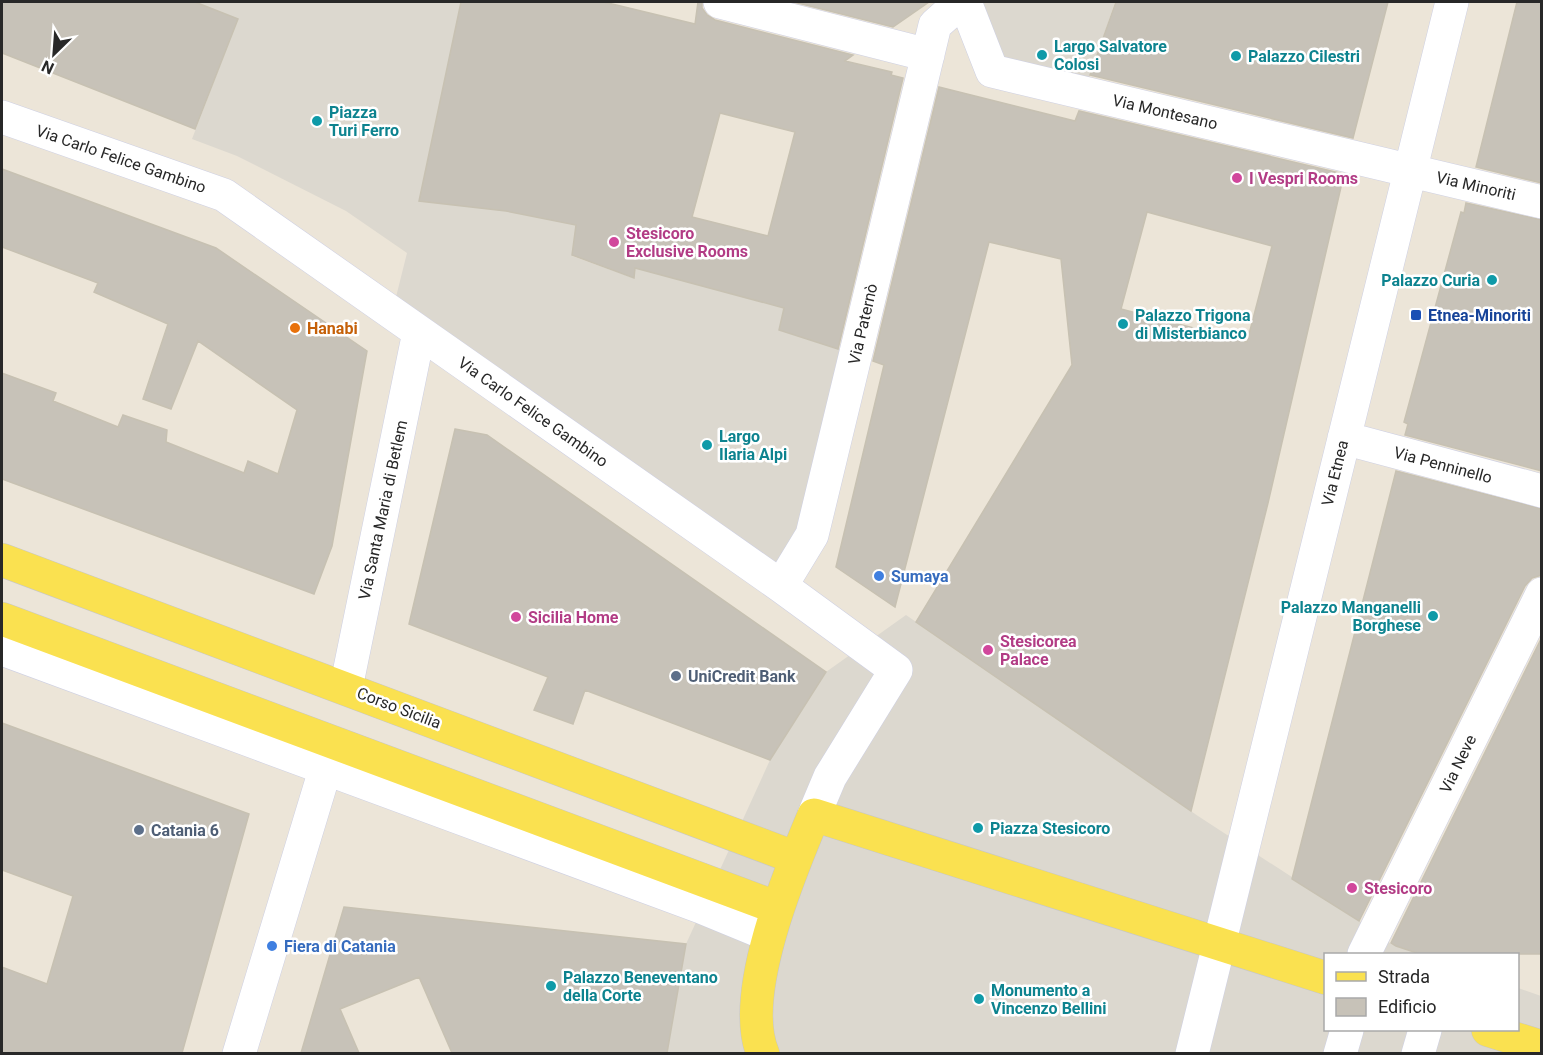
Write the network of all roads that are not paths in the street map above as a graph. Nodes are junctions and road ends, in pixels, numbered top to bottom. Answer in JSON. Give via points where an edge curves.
{"nodes":[{"id":1,"x":720,"y":2,"type":"edge"},
{"id":2,"x":963,"y":2,"type":"edge"},
{"id":3,"x":1452,"y":2,"type":"edge"},
{"id":4,"x":928,"y":55,"type":"junction"},
{"id":5,"x":2,"y":117,"type":"edge"},
{"id":6,"x":1410,"y":171,"type":"junction"},
{"id":7,"x":1542,"y":202,"type":"edge"},
{"id":8,"x":419,"y":332,"type":"junction"},
{"id":9,"x":1344,"y":438,"type":"junction"},
{"id":10,"x":1542,"y":491,"type":"edge"},
{"id":11,"x":2,"y":560,"type":"edge"},
{"id":12,"x":781,"y":586,"type":"junction"},
{"id":13,"x":1542,"y":594,"type":"edge"},
{"id":14,"x":2,"y":619,"type":"edge"},
{"id":15,"x":2,"y":649,"type":"edge"},
{"id":16,"x":346,"y":688,"type":"junction"},
{"id":17,"x":330,"y":755,"type":"junction"},
{"id":18,"x":814,"y":815,"type":"junction"},
{"id":19,"x":796,"y":858,"type":"junction"},
{"id":20,"x":774,"y":922,"type":"junction"},
{"id":21,"x":1220,"y":944,"type":"junction"},
{"id":22,"x":1370,"y":944,"type":"edge"},
{"id":23,"x":1324,"y":977,"type":"edge"},
{"id":24,"x":1346,"y":1031,"type":"edge"},
{"id":25,"x":1424,"y":1031,"type":"edge"},
{"id":26,"x":1494,"y":1031,"type":"edge"},
{"id":27,"x":1542,"y":1047,"type":"edge"},
{"id":28,"x":239,"y":1053,"type":"edge"},
{"id":29,"x":763,"y":1053,"type":"edge"},
{"id":30,"x":1192,"y":1053,"type":"edge"},
{"id":31,"x":1341,"y":1053,"type":"edge"},
{"id":32,"x":1418,"y":1053,"type":"edge"}],
"edges":[{"from":1,"to":4,"type":"street"},
{"from":2,"to":4,"type":"street","name":"Via Paternò","via":[[935,25]]},
{"from":2,"to":6,"type":"street","name":"Via Montesano","via":[[992,71]]},
{"from":3,"to":6,"type":"street","name":"Via Etnea"},
{"from":4,"to":12,"type":"street","name":"Via Paternò","via":[[812,535]]},
{"from":5,"to":8,"type":"street","name":"Via Carlo Felice Gambino","via":[[224,195]]},
{"from":6,"to":7,"type":"street","name":"Via Minoriti"},
{"from":6,"to":9,"type":"street","name":"Via Etnea"},
{"from":8,"to":12,"type":"street","name":"Via Carlo Felice Gambino"},
{"from":8,"to":16,"type":"street","name":"Via Santa Maria di Betlem"},
{"from":9,"to":10,"type":"street","name":"Via Penninello"},
{"from":9,"to":21,"type":"street","name":"Via Etnea"},
{"from":11,"to":16,"type":"main road","name":"Corso Sicilia"},
{"from":12,"to":18,"type":"street","name":"Via Carlo Felice Gambino","via":[[896,670],[830,777]]},
{"from":13,"to":22,"type":"street","name":"Via Neve"},
{"from":14,"to":17,"type":"main road"},
{"from":15,"to":17,"type":"street"},
{"from":16,"to":19,"type":"main road","name":"Corso Sicilia"},
{"from":17,"to":20,"type":"main road"},
{"from":17,"to":28,"type":"street"},
{"from":18,"to":19,"type":"main road"},
{"from":18,"to":21,"type":"main road"},
{"from":19,"to":20,"type":"main road"},
{"from":20,"to":29,"type":"main road","via":[[758,993],[758,1041]]},
{"from":21,"to":23,"type":"main road"},
{"from":21,"to":30,"type":"street","name":"Via Etnea"},
{"from":24,"to":31,"type":"street"},
{"from":25,"to":32,"type":"street"},
{"from":26,"to":27,"type":"main road"}]}
